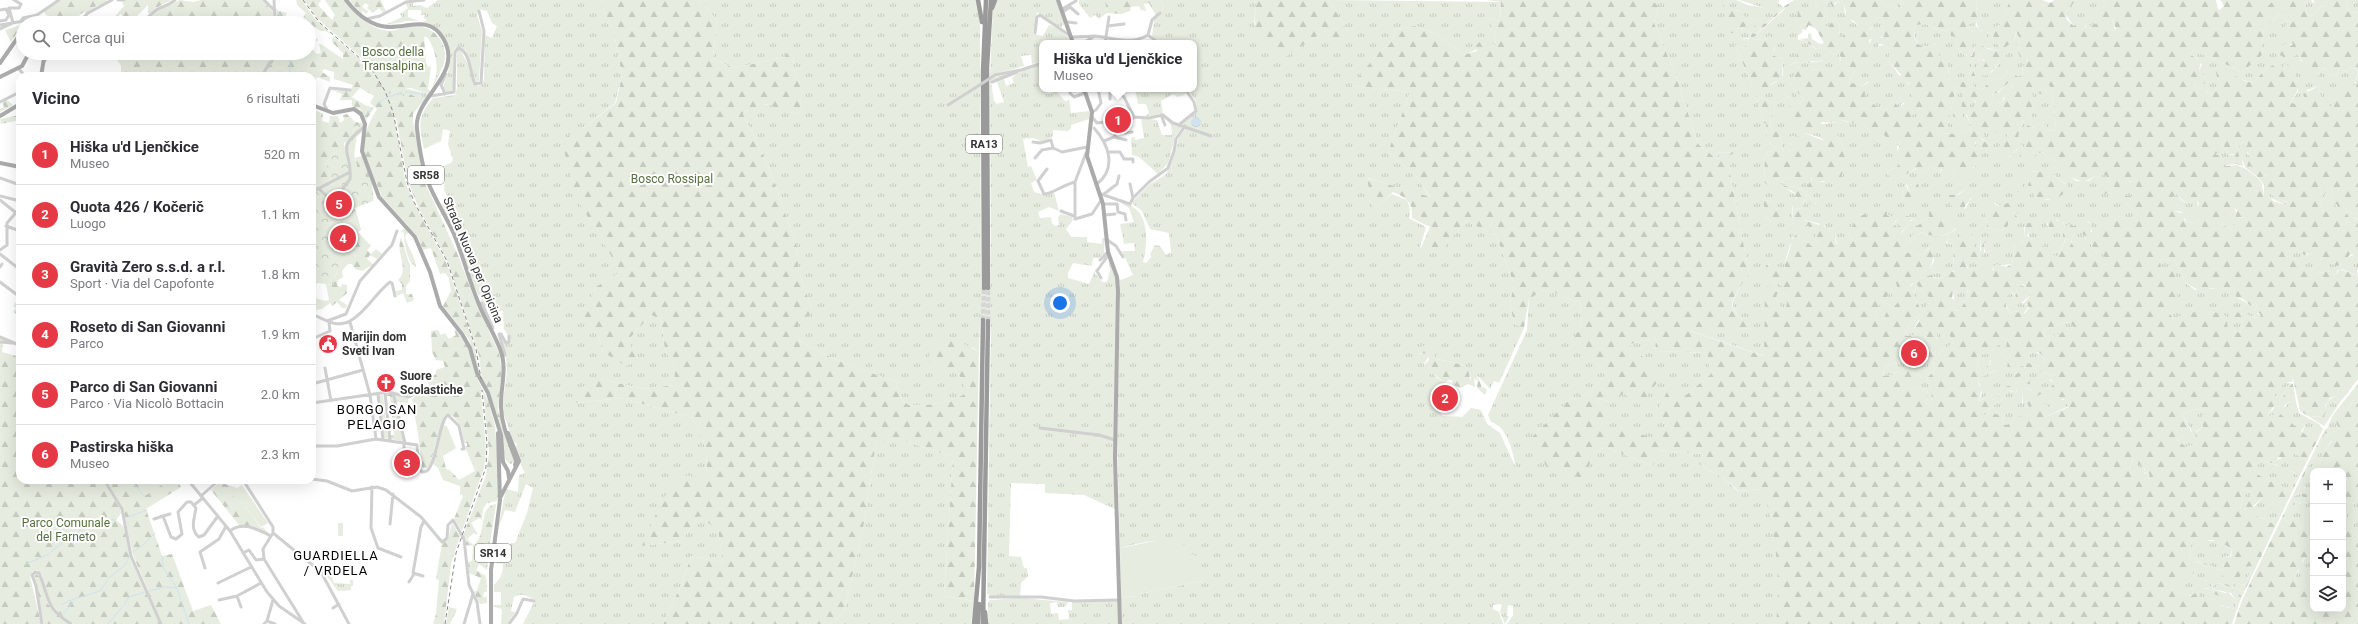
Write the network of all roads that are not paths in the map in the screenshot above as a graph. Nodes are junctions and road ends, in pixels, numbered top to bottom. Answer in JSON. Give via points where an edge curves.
{"nodes":[{"id":1,"x":14,"y":0,"type":"edge"},
{"id":2,"x":59,"y":0,"type":"edge"},
{"id":3,"x":112,"y":0,"type":"edge"},
{"id":4,"x":118,"y":0,"type":"edge"},
{"id":5,"x":124,"y":0,"type":"edge"},
{"id":6,"x":175,"y":0,"type":"edge"},
{"id":7,"x":264,"y":0,"type":"edge"},
{"id":8,"x":274,"y":0,"type":"edge"},
{"id":9,"x":346,"y":0,"type":"edge"},
{"id":10,"x":424,"y":0,"type":"edge"},
{"id":11,"x":978,"y":0,"type":"edge"},
{"id":12,"x":986,"y":0,"type":"edge"},
{"id":13,"x":991,"y":0,"type":"edge"},
{"id":14,"x":995,"y":0,"type":"edge"},
{"id":15,"x":1058,"y":0,"type":"edge"},
{"id":16,"x":1076,"y":1,"type":"edge"},
{"id":17,"x":273,"y":9,"type":"junction"},
{"id":18,"x":0,"y":10,"type":"edge"},
{"id":19,"x":1063,"y":10,"type":"junction"},
{"id":20,"x":479,"y":11,"type":"dead end"},
{"id":21,"x":1160,"y":13,"type":"dead end"},
{"id":22,"x":1078,"y":14,"type":"dead end"},
{"id":23,"x":30,"y":16,"type":"edge"},
{"id":24,"x":85,"y":16,"type":"edge"},
{"id":25,"x":152,"y":16,"type":"edge"},
{"id":26,"x":274,"y":16,"type":"edge"},
{"id":27,"x":1109,"y":17,"type":"dead end"},
{"id":28,"x":366,"y":19,"type":"junction"},
{"id":29,"x":0,"y":21,"type":"edge"},
{"id":30,"x":13,"y":22,"type":"junction"},
{"id":31,"x":16,"y":22,"type":"edge"},
{"id":32,"x":1067,"y":22,"type":"junction"},
{"id":33,"x":1076,"y":23,"type":"dead end"},
{"id":34,"x":1124,"y":24,"type":"dead end"},
{"id":35,"x":0,"y":25,"type":"edge"},
{"id":36,"x":1108,"y":26,"type":"junction"},
{"id":37,"x":0,"y":29,"type":"edge"},
{"id":38,"x":1035,"y":33,"type":"dead end"},
{"id":39,"x":1148,"y":35,"type":"junction"},
{"id":40,"x":1095,"y":36,"type":"junction"},
{"id":41,"x":1072,"y":37,"type":"junction"},
{"id":42,"x":1105,"y":37,"type":"junction"},
{"id":43,"x":1072,"y":40,"type":"edge"},
{"id":44,"x":1088,"y":40,"type":"edge"},
{"id":45,"x":1117,"y":40,"type":"edge"},
{"id":46,"x":1139,"y":40,"type":"edge"},
{"id":47,"x":1155,"y":40,"type":"edge"},
{"id":48,"x":16,"y":41,"type":"edge"},
{"id":49,"x":26,"y":60,"type":"edge"},
{"id":50,"x":274,"y":60,"type":"edge"},
{"id":51,"x":43,"y":62,"type":"edge"},
{"id":52,"x":0,"y":63,"type":"edge"},
{"id":53,"x":1039,"y":64,"type":"edge"},
{"id":54,"x":446,"y":66,"type":"junction"},
{"id":55,"x":19,"y":69,"type":"junction"},
{"id":56,"x":1020,"y":70,"type":"junction"},
{"id":57,"x":22,"y":72,"type":"edge"},
{"id":58,"x":42,"y":72,"type":"edge"},
{"id":59,"x":264,"y":72,"type":"edge"},
{"id":60,"x":983,"y":72,"type":"junction"},
{"id":61,"x":0,"y":77,"type":"edge"},
{"id":62,"x":992,"y":82,"type":"dead end"},
{"id":63,"x":988,"y":86,"type":"junction"},
{"id":64,"x":350,"y":90,"type":"dead end"},
{"id":65,"x":1084,"y":92,"type":"edge"},
{"id":66,"x":1086,"y":92,"type":"edge"},
{"id":67,"x":1099,"y":92,"type":"edge"},
{"id":68,"x":1110,"y":92,"type":"edge"},
{"id":69,"x":1117,"y":92,"type":"edge"},
{"id":70,"x":1187,"y":92,"type":"edge"},
{"id":71,"x":1070,"y":93,"type":"dead end"},
{"id":72,"x":16,"y":94,"type":"edge"},
{"id":73,"x":445,"y":94,"type":"junction"},
{"id":74,"x":431,"y":96,"type":"junction"},
{"id":75,"x":1110,"y":99,"type":"dead end"},
{"id":76,"x":0,"y":102,"type":"edge"},
{"id":77,"x":948,"y":105,"type":"dead end"},
{"id":78,"x":16,"y":106,"type":"edge"},
{"id":79,"x":316,"y":106,"type":"edge"},
{"id":80,"x":1092,"y":112,"type":"junction"},
{"id":81,"x":335,"y":113,"type":"junction"},
{"id":82,"x":1,"y":115,"type":"edge"},
{"id":83,"x":1161,"y":115,"type":"junction"},
{"id":84,"x":1092,"y":117,"type":"junction"},
{"id":85,"x":1134,"y":118,"type":"junction"},
{"id":86,"x":1097,"y":123,"type":"junction"},
{"id":87,"x":1180,"y":124,"type":"junction"},
{"id":88,"x":1165,"y":125,"type":"dead end"},
{"id":89,"x":366,"y":126,"type":"junction"},
{"id":90,"x":1185,"y":126,"type":"junction"},
{"id":91,"x":1119,"y":127,"type":"junction"},
{"id":92,"x":1092,"y":129,"type":"junction"},
{"id":93,"x":1132,"y":132,"type":"dead end"},
{"id":94,"x":1211,"y":136,"type":"dead end"},
{"id":95,"x":1114,"y":137,"type":"junction"},
{"id":96,"x":1126,"y":140,"type":"dead end"},
{"id":97,"x":1104,"y":141,"type":"junction"},
{"id":98,"x":1033,"y":142,"type":"dead end"},
{"id":99,"x":1053,"y":148,"type":"junction"},
{"id":100,"x":1087,"y":149,"type":"junction"},
{"id":101,"x":1109,"y":152,"type":"junction"},
{"id":102,"x":1035,"y":158,"type":"dead end"},
{"id":103,"x":1082,"y":161,"type":"junction"},
{"id":104,"x":1088,"y":161,"type":"junction"},
{"id":105,"x":1133,"y":162,"type":"dead end"},
{"id":106,"x":2,"y":163,"type":"edge"},
{"id":107,"x":16,"y":165,"type":"edge"},
{"id":108,"x":1047,"y":168,"type":"dead end"},
{"id":109,"x":350,"y":172,"type":"junction"},
{"id":110,"x":1119,"y":176,"type":"dead end"},
{"id":111,"x":0,"y":178,"type":"edge"},
{"id":112,"x":1075,"y":182,"type":"junction"},
{"id":113,"x":16,"y":184,"type":"edge"},
{"id":114,"x":1097,"y":184,"type":"junction"},
{"id":115,"x":1130,"y":184,"type":"dead end"},
{"id":116,"x":318,"y":188,"type":"joint"},
{"id":117,"x":1102,"y":195,"type":"junction"},
{"id":118,"x":0,"y":196,"type":"edge"},
{"id":119,"x":1133,"y":198,"type":"junction"},
{"id":120,"x":0,"y":200,"type":"edge"},
{"id":121,"x":16,"y":200,"type":"edge"},
{"id":122,"x":1103,"y":204,"type":"junction"},
{"id":123,"x":1061,"y":211,"type":"dead end"},
{"id":124,"x":16,"y":212,"type":"joint"},
{"id":125,"x":1115,"y":214,"type":"dead end"},
{"id":126,"x":1105,"y":215,"type":"junction"},
{"id":127,"x":1074,"y":216,"type":"junction"},
{"id":128,"x":1126,"y":220,"type":"dead end"},
{"id":129,"x":6,"y":226,"type":"junction"},
{"id":130,"x":16,"y":230,"type":"edge"},
{"id":131,"x":397,"y":231,"type":"dead end"},
{"id":132,"x":1106,"y":239,"type":"junction"},
{"id":133,"x":0,"y":250,"type":"edge"},
{"id":134,"x":1108,"y":253,"type":"junction"},
{"id":135,"x":0,"y":254,"type":"edge"},
{"id":136,"x":1123,"y":257,"type":"dead end"},
{"id":137,"x":1100,"y":260,"type":"dead end"},
{"id":138,"x":16,"y":266,"type":"edge"},
{"id":139,"x":1101,"y":278,"type":"dead end"},
{"id":140,"x":0,"y":282,"type":"edge"},
{"id":141,"x":16,"y":294,"type":"edge"},
{"id":142,"x":394,"y":296,"type":"dead end"},
{"id":143,"x":478,"y":303,"type":"junction"},
{"id":144,"x":316,"y":316,"type":"edge"},
{"id":145,"x":985,"y":320,"type":"tunnel mouth"},
{"id":146,"x":328,"y":321,"type":"junction"},
{"id":147,"x":350,"y":322,"type":"junction"},
{"id":148,"x":493,"y":328,"type":"dead end"},
{"id":149,"x":0,"y":336,"type":"edge"},
{"id":150,"x":509,"y":336,"type":"dead end"},
{"id":151,"x":316,"y":337,"type":"edge"},
{"id":152,"x":0,"y":342,"type":"edge"},
{"id":153,"x":16,"y":344,"type":"edge"},
{"id":154,"x":16,"y":345,"type":"edge"},
{"id":155,"x":503,"y":357,"type":"junction"},
{"id":156,"x":325,"y":368,"type":"dead end"},
{"id":157,"x":363,"y":370,"type":"junction"},
{"id":158,"x":328,"y":381,"type":"junction"},
{"id":159,"x":316,"y":383,"type":"edge"},
{"id":160,"x":426,"y":387,"type":"dead end"},
{"id":161,"x":385,"y":393,"type":"junction"},
{"id":162,"x":393,"y":393,"type":"junction"},
{"id":163,"x":378,"y":394,"type":"junction"},
{"id":164,"x":370,"y":395,"type":"junction"},
{"id":165,"x":331,"y":401,"type":"junction"},
{"id":166,"x":316,"y":403,"type":"edge"},
{"id":167,"x":497,"y":426,"type":"junction"},
{"id":168,"x":1040,"y":428,"type":"dead end"},
{"id":169,"x":376,"y":439,"type":"junction"},
{"id":170,"x":383,"y":440,"type":"junction"},
{"id":171,"x":390,"y":440,"type":"junction"},
{"id":172,"x":1116,"y":440,"type":"junction"},
{"id":173,"x":462,"y":442,"type":"dead end"},
{"id":174,"x":405,"y":443,"type":"junction"},
{"id":175,"x":316,"y":446,"type":"edge"},
{"id":176,"x":503,"y":454,"type":"junction"},
{"id":177,"x":407,"y":456,"type":"dead end"},
{"id":178,"x":500,"y":462,"type":"junction"},
{"id":179,"x":515,"y":467,"type":"junction"},
{"id":180,"x":507,"y":469,"type":"junction"},
{"id":181,"x":501,"y":476,"type":"junction"},
{"id":182,"x":509,"y":478,"type":"junction"},
{"id":183,"x":316,"y":480,"type":"edge"},
{"id":184,"x":106,"y":484,"type":"edge"},
{"id":185,"x":191,"y":484,"type":"edge"},
{"id":186,"x":214,"y":484,"type":"edge"},
{"id":187,"x":246,"y":484,"type":"edge"},
{"id":188,"x":372,"y":487,"type":"junction"},
{"id":189,"x":393,"y":494,"type":"junction"},
{"id":190,"x":202,"y":497,"type":"junction"},
{"id":191,"x":500,"y":500,"type":"junction"},
{"id":192,"x":194,"y":505,"type":"junction"},
{"id":193,"x":170,"y":514,"type":"dead end"},
{"id":194,"x":163,"y":516,"type":"junction"},
{"id":195,"x":218,"y":516,"type":"junction"},
{"id":196,"x":154,"y":519,"type":"dead end"},
{"id":197,"x":424,"y":521,"type":"junction"},
{"id":198,"x":390,"y":524,"type":"dead end"},
{"id":199,"x":226,"y":526,"type":"junction"},
{"id":200,"x":230,"y":531,"type":"junction"},
{"id":201,"x":272,"y":534,"type":"junction"},
{"id":202,"x":243,"y":553,"type":"junction"},
{"id":203,"x":401,"y":556,"type":"dead end"},
{"id":204,"x":264,"y":559,"type":"junction"},
{"id":205,"x":981,"y":565,"type":"junction"},
{"id":206,"x":251,"y":567,"type":"junction"},
{"id":207,"x":204,"y":568,"type":"dead end"},
{"id":208,"x":414,"y":574,"type":"junction"},
{"id":209,"x":423,"y":576,"type":"dead end"},
{"id":210,"x":409,"y":582,"type":"dead end"},
{"id":211,"x":218,"y":583,"type":"dead end"},
{"id":212,"x":261,"y":583,"type":"junction"},
{"id":213,"x":473,"y":594,"type":"junction"},
{"id":214,"x":237,"y":596,"type":"junction"},
{"id":215,"x":990,"y":597,"type":"dead end"},
{"id":216,"x":219,"y":600,"type":"dead end"},
{"id":217,"x":273,"y":600,"type":"junction"},
{"id":218,"x":1120,"y":600,"type":"junction"},
{"id":219,"x":534,"y":601,"type":"dead end"},
{"id":220,"x":339,"y":604,"type":"junction"},
{"id":221,"x":241,"y":607,"type":"dead end"},
{"id":222,"x":333,"y":608,"type":"dead end"},
{"id":223,"x":267,"y":621,"type":"junction"},
{"id":224,"x":42,"y":624,"type":"edge"},
{"id":225,"x":71,"y":624,"type":"edge"},
{"id":226,"x":161,"y":624,"type":"edge"},
{"id":227,"x":264,"y":624,"type":"edge"},
{"id":228,"x":275,"y":624,"type":"edge"},
{"id":229,"x":304,"y":624,"type":"edge"},
{"id":230,"x":349,"y":624,"type":"edge"},
{"id":231,"x":464,"y":624,"type":"edge"},
{"id":232,"x":480,"y":624,"type":"edge"},
{"id":233,"x":490,"y":624,"type":"edge"},
{"id":234,"x":509,"y":624,"type":"edge"},
{"id":235,"x":974,"y":624,"type":"edge"},
{"id":236,"x":978,"y":624,"type":"edge"},
{"id":237,"x":983,"y":624,"type":"edge"},
{"id":238,"x":986,"y":624,"type":"edge"},
{"id":239,"x":1120,"y":624,"type":"edge"}],
"edges":[{"from":1,"to":30,"type":"street","via":[[22,3],[19,8],[9,8]]},
{"from":2,"to":23,"type":"street"},
{"from":3,"to":24,"type":"street"},
{"from":4,"to":5,"type":"street"},
{"from":6,"to":25,"type":"street","via":[[157,9]]},
{"from":7,"to":17,"type":"street"},
{"from":8,"to":17,"type":"street"},
{"from":9,"to":28,"type":"main road","name":"Strada Nuova per Opicina","number":"SR58"},
{"from":10,"to":28,"type":"street","via":[[406,2],[380,16]]},
{"from":11,"to":60,"type":"highway","via":[[982,12]]},
{"from":12,"to":60,"type":"highway","number":"RA13"},
{"from":13,"to":63,"type":"highway","number":"RA13"},
{"from":14,"to":63,"type":"highway","via":[[990,22]]},
{"from":15,"to":19,"type":"main road"},
{"from":16,"to":19,"type":"street"},
{"from":17,"to":26,"type":"street"},
{"from":18,"to":29,"type":"street","via":[[4,8],[9,15],[6,20]]},
{"from":19,"to":22,"type":"street","via":[[1070,8]]},
{"from":19,"to":32,"type":"main road"},
{"from":20,"to":73,"type":"street","via":[[484,31],[482,81],[479,85],[475,84],[463,50],[458,48],[455,52],[455,89],[452,94]]},
{"from":21,"to":39,"type":"street","via":[[1152,20]]},
{"from":27,"to":36,"type":"street"},
{"from":28,"to":54,"type":"main road","name":"Strada Nuova per Opicina","number":"SR58","via":[[386,27],[416,23],[432,27],[442,36],[447,47]]},
{"from":30,"to":31,"type":"street"},
{"from":30,"to":35,"type":"street"},
{"from":30,"to":37,"type":"street"},
{"from":32,"to":33,"type":"street"},
{"from":32,"to":41,"type":"main road"},
{"from":34,"to":36,"type":"street"},
{"from":36,"to":42,"type":"street"},
{"from":38,"to":41,"type":"street","via":[[1037,17],[1040,15]]},
{"from":39,"to":46,"type":"street"},
{"from":39,"to":47,"type":"street"},
{"from":40,"to":41,"type":"street"},
{"from":40,"to":42,"type":"street"},
{"from":40,"to":44,"type":"street"},
{"from":41,"to":43,"type":"main road"},
{"from":42,"to":45,"type":"street"},
{"from":48,"to":52,"type":"main road"},
{"from":49,"to":55,"type":"main road"},
{"from":50,"to":59,"type":"street"},
{"from":51,"to":58,"type":"main road"},
{"from":53,"to":56,"type":"street"},
{"from":54,"to":73,"type":"street","via":[[441,85]]},
{"from":54,"to":74,"type":"main road","name":"Strada Nuova per Opicina","number":"SR58"},
{"from":55,"to":57,"type":"street"},
{"from":55,"to":61,"type":"main road"},
{"from":56,"to":62,"type":"street"},
{"from":56,"to":77,"type":"street","bridge":true,"via":[[996,75]]},
{"from":60,"to":63,"type":"highway","number":"RA13","via":[[986,288]]},
{"from":64,"to":81,"type":"street","via":[[330,88],[323,106]]},
{"from":65,"to":71,"type":"street","via":[[1074,97]]},
{"from":66,"to":80,"type":"main road"},
{"from":67,"to":80,"type":"street","via":[[1101,103]]},
{"from":68,"to":75,"type":"street"},
{"from":69,"to":85,"type":"street","via":[[1124,97]]},
{"from":70,"to":87,"type":"street","via":[[1194,102],[1196,111]]},
{"from":72,"to":76,"type":"street"},
{"from":73,"to":74,"type":"street"},
{"from":74,"to":143,"type":"main road","name":"Strada Nuova per Opicina","number":"SR58","via":[[420,109],[416,121],[425,171],[458,244]]},
{"from":78,"to":82,"type":"main road"},
{"from":79,"to":81,"type":"main road"},
{"from":80,"to":84,"type":"main road"},
{"from":81,"to":89,"type":"main road","via":[[354,109],[361,114]]},
{"from":83,"to":85,"type":"street"},
{"from":83,"to":87,"type":"street","via":[[1173,123]]},
{"from":83,"to":88,"type":"street"},
{"from":84,"to":86,"type":"street"},
{"from":84,"to":92,"type":"main road"},
{"from":85,"to":91,"type":"street","via":[[1126,126]]},
{"from":86,"to":91,"type":"street","via":[[1113,121]]},
{"from":86,"to":92,"type":"street"},
{"from":87,"to":90,"type":"street"},
{"from":89,"to":109,"type":"street","via":[[345,145]]},
{"from":89,"to":167,"type":"main road","via":[[362,151],[377,194],[417,241],[440,306],[470,348]]},
{"from":90,"to":94,"type":"street"},
{"from":90,"to":119,"type":"street","via":[[1176,139],[1168,168]]},
{"from":91,"to":93,"type":"street","via":[[1125,133]]},
{"from":91,"to":95,"type":"street"},
{"from":92,"to":97,"type":"street"},
{"from":92,"to":100,"type":"main road"},
{"from":95,"to":96,"type":"street"},
{"from":95,"to":97,"type":"street"},
{"from":97,"to":101,"type":"street"},
{"from":98,"to":99,"type":"street","via":[[1051,140]]},
{"from":99,"to":100,"type":"street","via":[[1062,152]]},
{"from":99,"to":102,"type":"street","via":[[1042,150]]},
{"from":100,"to":103,"type":"street"},
{"from":100,"to":104,"type":"main road"},
{"from":101,"to":105,"type":"street","via":[[1120,152],[1124,160],[1132,159]]},
{"from":101,"to":114,"type":"street","via":[[1110,164],[1105,176]]},
{"from":103,"to":104,"type":"street"},
{"from":103,"to":112,"type":"street"},
{"from":104,"to":114,"type":"main road"},
{"from":106,"to":107,"type":"main road"},
{"from":108,"to":112,"type":"street","via":[[1038,181],[1044,194]]},
{"from":109,"to":116,"type":"street"},
{"from":109,"to":116,"type":"street","via":[[350,179],[333,202]]},
{"from":110,"to":117,"type":"street","via":[[1117,184]]},
{"from":111,"to":113,"type":"street"},
{"from":112,"to":127,"type":"street"},
{"from":114,"to":117,"type":"main road"},
{"from":115,"to":119,"type":"street"},
{"from":117,"to":119,"type":"street","via":[[1130,204]]},
{"from":117,"to":122,"type":"main road"},
{"from":117,"to":127,"type":"street","via":[[1092,214],[1075,219]]},
{"from":118,"to":121,"type":"street"},
{"from":120,"to":124,"type":"street"},
{"from":122,"to":126,"type":"main road"},
{"from":122,"to":128,"type":"street","via":[[1117,204],[1118,212],[1125,214]]},
{"from":123,"to":127,"type":"street"},
{"from":124,"to":129,"type":"street"},
{"from":125,"to":126,"type":"street"},
{"from":126,"to":132,"type":"main road"},
{"from":129,"to":130,"type":"street"},
{"from":129,"to":133,"type":"street","via":[[7,244]]},
{"from":131,"to":146,"type":"street","via":[[392,245],[360,281],[347,312]]},
{"from":132,"to":134,"type":"main road"},
{"from":132,"to":136,"type":"street","via":[[1116,246]]},
{"from":134,"to":137,"type":"street"},
{"from":134,"to":139,"type":"street","via":[[1097,271]]},
{"from":134,"to":172,"type":"main road","via":[[1117,277],[1119,299]]},
{"from":135,"to":138,"type":"street"},
{"from":140,"to":141,"type":"street"},
{"from":142,"to":147,"type":"street","via":[[390,282]]},
{"from":143,"to":148,"type":"street","via":[[482,303]]},
{"from":143,"to":155,"type":"main road","name":"Strada Nuova per Opicina","number":"SR58"},
{"from":144,"to":146,"type":"street"},
{"from":145,"to":205,"type":"highway"},
{"from":146,"to":147,"type":"street","via":[[337,324]]},
{"from":146,"to":151,"type":"street","via":[[330,331]]},
{"from":147,"to":157,"type":"street"},
{"from":149,"to":153,"type":"street"},
{"from":150,"to":155,"type":"street","via":[[509,342],[506,342],[499,334],[505,355]]},
{"from":152,"to":154,"type":"street"},
{"from":155,"to":179,"type":"main road","name":"Strada Nuova per Opicina","number":"SR58","via":[[500,404],[502,419],[516,460]]},
{"from":156,"to":158,"type":"street"},
{"from":157,"to":158,"type":"street"},
{"from":157,"to":164,"type":"street"},
{"from":158,"to":159,"type":"street"},
{"from":158,"to":165,"type":"street"},
{"from":160,"to":162,"type":"street","via":[[410,397]]},
{"from":161,"to":162,"type":"street"},
{"from":161,"to":163,"type":"street"},
{"from":161,"to":171,"type":"street"},
{"from":162,"to":174,"type":"street"},
{"from":163,"to":164,"type":"street"},
{"from":163,"to":170,"type":"street"},
{"from":164,"to":165,"type":"street"},
{"from":164,"to":169,"type":"street"},
{"from":165,"to":166,"type":"street"},
{"from":167,"to":176,"type":"main road"},
{"from":167,"to":178,"type":"main road"},
{"from":168,"to":172,"type":"street","via":[[1098,435]]},
{"from":169,"to":170,"type":"street"},
{"from":169,"to":175,"type":"street","via":[[337,446]]},
{"from":170,"to":171,"type":"street"},
{"from":171,"to":174,"type":"street"},
{"from":172,"to":218,"type":"main road"},
{"from":173,"to":174,"type":"street","via":[[459,426],[452,417],[446,416],[432,462],[424,472],[419,468],[417,445]]},
{"from":174,"to":177,"type":"street","via":[[404,455]]},
{"from":176,"to":179,"type":"main road","via":[[506,464]]},
{"from":176,"to":180,"type":"main road","via":[[503,464]]},
{"from":178,"to":180,"type":"main road"},
{"from":178,"to":181,"type":"main road"},
{"from":179,"to":180,"type":"main road"},
{"from":179,"to":182,"type":"main road"},
{"from":180,"to":181,"type":"main road"},
{"from":180,"to":182,"type":"main road"},
{"from":181,"to":191,"type":"main road","number":"SR14"},
{"from":182,"to":191,"type":"main road","number":"SR14"},
{"from":183,"to":188,"type":"street","via":[[352,491]]},
{"from":184,"to":226,"type":"street","via":[[122,509],[131,556]]},
{"from":185,"to":190,"type":"street"},
{"from":186,"to":190,"type":"street"},
{"from":187,"to":201,"type":"street","via":[[273,527]]},
{"from":188,"to":189,"type":"street","via":[[382,488]]},
{"from":188,"to":203,"type":"street","via":[[371,528],[378,548]]},
{"from":189,"to":197,"type":"street"},
{"from":189,"to":198,"type":"street"},
{"from":190,"to":192,"type":"street"},
{"from":190,"to":195,"type":"street"},
{"from":191,"to":233,"type":"main road","number":"SR14","via":[[491,570]]},
{"from":192,"to":194,"type":"street","via":[[187,502],[179,510],[182,534],[178,539],[171,537]]},
{"from":192,"to":195,"type":"street","via":[[194,532],[199,537],[204,535]]},
{"from":193,"to":194,"type":"street"},
{"from":194,"to":196,"type":"street"},
{"from":195,"to":199,"type":"street"},
{"from":197,"to":208,"type":"street"},
{"from":197,"to":213,"type":"street","via":[[442,542],[447,538],[450,521],[454,521],[464,539],[465,558]]},
{"from":199,"to":200,"type":"street"},
{"from":199,"to":207,"type":"street","via":[[219,539],[200,552]]},
{"from":200,"to":201,"type":"street","via":[[236,527],[246,526]]},
{"from":200,"to":202,"type":"street"},
{"from":201,"to":204,"type":"street","via":[[263,549]]},
{"from":201,"to":220,"type":"street","via":[[318,568]]},
{"from":202,"to":204,"type":"street","via":[[248,550],[256,560]]},
{"from":202,"to":206,"type":"street"},
{"from":204,"to":229,"type":"street"},
{"from":205,"to":235,"type":"highway"},
{"from":205,"to":236,"type":"highway"},
{"from":205,"to":237,"type":"highway"},
{"from":205,"to":238,"type":"highway"},
{"from":206,"to":211,"type":"street"},
{"from":206,"to":212,"type":"street"},
{"from":208,"to":209,"type":"street"},
{"from":208,"to":210,"type":"street"},
{"from":212,"to":214,"type":"street"},
{"from":212,"to":217,"type":"street"},
{"from":213,"to":231,"type":"street"},
{"from":213,"to":232,"type":"street","via":[[477,602]]},
{"from":214,"to":216,"type":"street"},
{"from":214,"to":221,"type":"street"},
{"from":215,"to":218,"type":"street","via":[[1041,597],[1074,601]]},
{"from":217,"to":223,"type":"street"},
{"from":217,"to":229,"type":"street"},
{"from":218,"to":239,"type":"main road"},
{"from":219,"to":234,"type":"street","via":[[523,599]]},
{"from":220,"to":222,"type":"street"},
{"from":220,"to":230,"type":"street"},
{"from":223,"to":227,"type":"street"},
{"from":223,"to":228,"type":"street"},
{"from":224,"to":225,"type":"street","via":[[32,575],[34,572],[39,573],[47,601]]}]}
